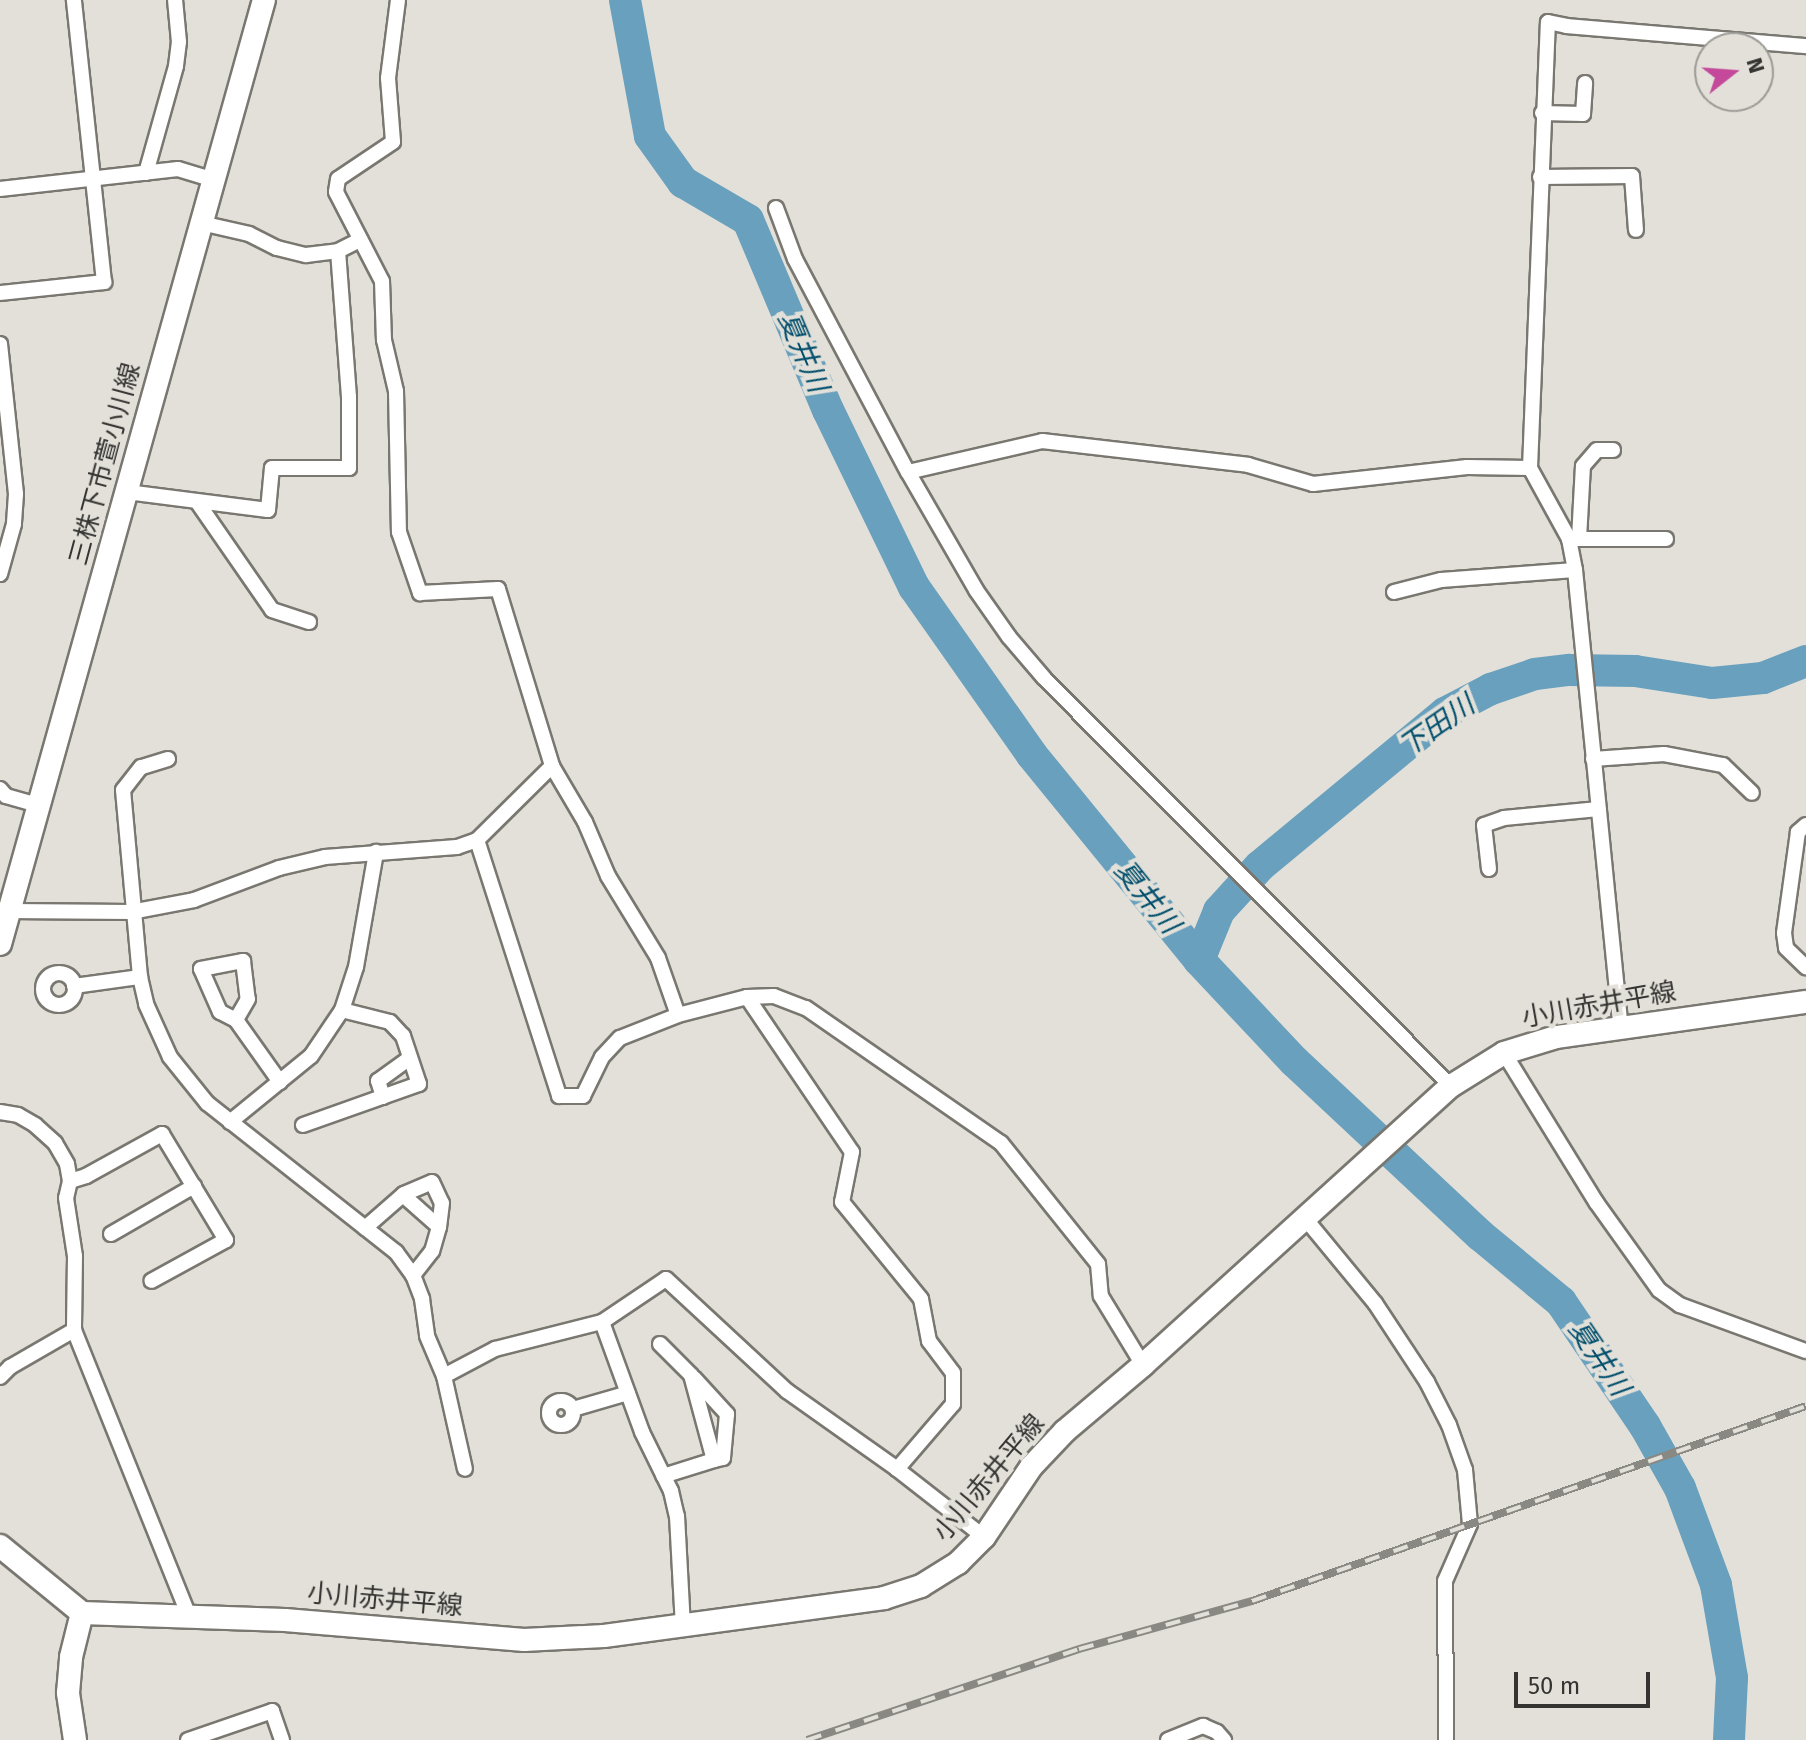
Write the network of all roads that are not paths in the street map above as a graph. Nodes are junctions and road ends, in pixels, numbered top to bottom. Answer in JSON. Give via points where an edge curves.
{"nodes":[{"id":1,"x":74,"y":0,"type":"edge"},
{"id":2,"x":175,"y":0,"type":"edge"},
{"id":3,"x":264,"y":0,"type":"edge"},
{"id":4,"x":398,"y":0,"type":"edge"},
{"id":5,"x":1806,"y":46,"type":"edge"},
{"id":6,"x":1585,"y":83,"type":"dead end"},
{"id":7,"x":1542,"y":113,"type":"junction"},
{"id":8,"x":146,"y":173,"type":"junction"},
{"id":9,"x":1540,"y":177,"type":"junction"},
{"id":10,"x":93,"y":179,"type":"junction"},
{"id":11,"x":213,"y":180,"type":"junction"},
{"id":12,"x":0,"y":189,"type":"edge"},
{"id":13,"x":776,"y":208,"type":"dead end"},
{"id":14,"x":201,"y":223,"type":"junction"},
{"id":15,"x":1636,"y":230,"type":"dead end"},
{"id":16,"x":360,"y":240,"type":"junction"},
{"id":17,"x":338,"y":251,"type":"junction"},
{"id":18,"x":0,"y":293,"type":"edge"},
{"id":19,"x":0,"y":344,"type":"edge"},
{"id":20,"x":1613,"y":450,"type":"dead end"},
{"id":21,"x":1530,"y":468,"type":"junction"},
{"id":22,"x":908,"y":472,"type":"junction"},
{"id":23,"x":127,"y":492,"type":"junction"},
{"id":24,"x":198,"y":503,"type":"junction"},
{"id":25,"x":1574,"y":539,"type":"junction"},
{"id":26,"x":1666,"y":539,"type":"dead end"},
{"id":27,"x":1575,"y":570,"type":"junction"},
{"id":28,"x":0,"y":574,"type":"edge"},
{"id":29,"x":1394,"y":592,"type":"dead end"},
{"id":30,"x":309,"y":622,"type":"dead end"},
{"id":31,"x":168,"y":759,"type":"dead end"},
{"id":32,"x":1593,"y":759,"type":"junction"},
{"id":33,"x":552,"y":766,"type":"junction"},
{"id":34,"x":0,"y":789,"type":"edge"},
{"id":35,"x":1752,"y":793,"type":"dead end"},
{"id":36,"x":38,"y":805,"type":"junction"},
{"id":37,"x":1599,"y":809,"type":"junction"},
{"id":38,"x":1806,"y":825,"type":"edge"},
{"id":39,"x":477,"y":840,"type":"junction"},
{"id":40,"x":376,"y":852,"type":"junction"},
{"id":41,"x":1489,"y":869,"type":"dead end"},
{"id":42,"x":8,"y":911,"type":"junction"},
{"id":43,"x":131,"y":912,"type":"junction"},
{"id":44,"x":0,"y":944,"type":"edge"},
{"id":45,"x":1806,"y":967,"type":"edge"},
{"id":46,"x":140,"y":977,"type":"junction"},
{"id":47,"x":74,"y":986,"type":"dead end"},
{"id":48,"x":747,"y":997,"type":"junction"},
{"id":49,"x":1806,"y":1002,"type":"edge"},
{"id":50,"x":342,"y":1010,"type":"junction"},
{"id":51,"x":678,"y":1015,"type":"junction"},
{"id":52,"x":236,"y":1020,"type":"dead end"},
{"id":53,"x":1621,"y":1029,"type":"junction"},
{"id":54,"x":1504,"y":1053,"type":"junction"},
{"id":55,"x":410,"y":1058,"type":"junction"},
{"id":56,"x":280,"y":1082,"type":"junction"},
{"id":57,"x":1447,"y":1088,"type":"junction"},
{"id":58,"x":383,"y":1097,"type":"junction"},
{"id":59,"x":0,"y":1112,"type":"edge"},
{"id":60,"x":230,"y":1122,"type":"junction"},
{"id":61,"x":303,"y":1125,"type":"dead end"},
{"id":62,"x":70,"y":1181,"type":"junction"},
{"id":63,"x":194,"y":1186,"type":"junction"},
{"id":64,"x":403,"y":1195,"type":"junction"},
{"id":65,"x":1304,"y":1217,"type":"junction"},
{"id":66,"x":439,"y":1227,"type":"junction"},
{"id":67,"x":365,"y":1228,"type":"junction"},
{"id":68,"x":111,"y":1234,"type":"dead end"},
{"id":69,"x":413,"y":1275,"type":"junction"},
{"id":70,"x":151,"y":1281,"type":"dead end"},
{"id":71,"x":602,"y":1322,"type":"junction"},
{"id":72,"x":74,"y":1330,"type":"junction"},
{"id":73,"x":660,"y":1344,"type":"dead end"},
{"id":74,"x":1806,"y":1351,"type":"edge"},
{"id":75,"x":1143,"y":1365,"type":"junction"},
{"id":76,"x":691,"y":1375,"type":"junction"},
{"id":77,"x":444,"y":1376,"type":"junction"},
{"id":78,"x":0,"y":1377,"type":"edge"},
{"id":79,"x":628,"y":1393,"type":"junction"},
{"id":80,"x":573,"y":1409,"type":"dead end"},
{"id":81,"x":714,"y":1460,"type":"junction"},
{"id":82,"x":465,"y":1469,"type":"dead end"},
{"id":83,"x":897,"y":1469,"type":"junction"},
{"id":84,"x":663,"y":1476,"type":"junction"},
{"id":85,"x":984,"y":1537,"type":"junction"},
{"id":86,"x":0,"y":1546,"type":"edge"},
{"id":87,"x":82,"y":1613,"type":"junction"},
{"id":88,"x":190,"y":1618,"type":"junction"},
{"id":89,"x":683,"y":1626,"type":"junction"},
{"id":90,"x":75,"y":1740,"type":"edge"},
{"id":91,"x":188,"y":1740,"type":"edge"},
{"id":92,"x":282,"y":1740,"type":"edge"},
{"id":93,"x":1168,"y":1740,"type":"edge"},
{"id":94,"x":1224,"y":1740,"type":"edge"},
{"id":95,"x":1446,"y":1740,"type":"edge"}],
"edges":[{"from":1,"to":10,"type":"street"},
{"from":2,"to":8,"type":"street","via":[[176,66]]},
{"from":3,"to":11,"type":"main road","name":"三株下市萱小川線"},
{"from":4,"to":16,"type":"street","via":[[388,78],[393,142],[338,179],[336,192]]},
{"from":5,"to":7,"type":"street","via":[[1548,22]]},
{"from":6,"to":7,"type":"street","via":[[1583,114]]},
{"from":7,"to":9,"type":"street"},
{"from":8,"to":10,"type":"street"},
{"from":8,"to":11,"type":"street","via":[[178,169]]},
{"from":9,"to":15,"type":"street","via":[[1632,176]]},
{"from":9,"to":21,"type":"street"},
{"from":10,"to":12,"type":"street"},
{"from":10,"to":18,"type":"street","via":[[104,282]]},
{"from":11,"to":14,"type":"main road","name":"三株下市萱小川線"},
{"from":13,"to":22,"type":"street","via":[[795,259]]},
{"from":14,"to":17,"type":"street","via":[[306,255]]},
{"from":14,"to":23,"type":"main road","name":"三株下市萱小川線"},
{"from":16,"to":17,"type":"street"},
{"from":16,"to":33,"type":"street","via":[[382,281],[384,340],[396,391],[399,532],[420,593],[498,589]]},
{"from":17,"to":24,"type":"street","via":[[349,468],[272,468],[268,510]]},
{"from":19,"to":28,"type":"street","via":[[16,494]]},
{"from":20,"to":25,"type":"street","via":[[1597,450],[1583,466]]},
{"from":21,"to":22,"type":"street","via":[[1467,467],[1313,484],[1248,465],[1042,441]]},
{"from":21,"to":25,"type":"street"},
{"from":22,"to":57,"type":"street","via":[[976,590],[1044,678]]},
{"from":23,"to":24,"type":"street"},
{"from":23,"to":36,"type":"main road","name":"三株下市萱小川線"},
{"from":24,"to":30,"type":"street","via":[[272,610]]},
{"from":25,"to":26,"type":"street"},
{"from":25,"to":27,"type":"street"},
{"from":27,"to":29,"type":"street","via":[[1441,580]]},
{"from":27,"to":32,"type":"street"},
{"from":31,"to":43,"type":"street","via":[[141,767],[123,790]]},
{"from":32,"to":35,"type":"street","via":[[1664,754],[1723,765]]},
{"from":32,"to":37,"type":"street"},
{"from":33,"to":39,"type":"street"},
{"from":33,"to":51,"type":"street","via":[[585,822],[608,876],[658,958]]},
{"from":34,"to":36,"type":"street","via":[[6,796]]},
{"from":36,"to":42,"type":"main road","name":"三株下市萱小川線"},
{"from":37,"to":41,"type":"street","via":[[1504,818],[1484,825]]},
{"from":37,"to":53,"type":"street"},
{"from":38,"to":45,"type":"street","via":[[1798,832],[1784,933],[1786,948]]},
{"from":39,"to":40,"type":"street","via":[[457,847]]},
{"from":39,"to":51,"type":"street","via":[[559,1096],[583,1096],[602,1057],[620,1038]]},
{"from":40,"to":43,"type":"street","via":[[279,868],[194,900]]},
{"from":40,"to":50,"type":"street","via":[[356,967]]},
{"from":42,"to":43,"type":"street"},
{"from":42,"to":44,"type":"main road","name":"三株下市萱小川線"},
{"from":43,"to":46,"type":"street"},
{"from":46,"to":47,"type":"street"},
{"from":46,"to":60,"type":"street","via":[[170,1057],[207,1103]]},
{"from":48,"to":51,"type":"street"},
{"from":48,"to":75,"type":"street","via":[[774,996],[806,1008],[1001,1143],[1098,1264],[1101,1296]]},
{"from":48,"to":83,"type":"street","via":[[852,1152],[842,1202],[921,1299],[929,1341],[953,1373],[953,1404]]},
{"from":49,"to":53,"type":"main road","name":"小川赤井平線"},
{"from":50,"to":55,"type":"street","via":[[390,1022],[403,1036]]},
{"from":50,"to":56,"type":"street","via":[[311,1056]]},
{"from":52,"to":56,"type":"street"},
{"from":53,"to":54,"type":"main road","name":"小川赤井平線","via":[[1556,1037]]},
{"from":54,"to":57,"type":"main road","name":"小川赤井平線"},
{"from":54,"to":74,"type":"street","via":[[1596,1202],[1659,1290],[1680,1305]]},
{"from":55,"to":58,"type":"street","via":[[378,1081]]},
{"from":55,"to":58,"type":"street","via":[[419,1084]]},
{"from":56,"to":60,"type":"street"},
{"from":57,"to":65,"type":"main road","name":"小川赤井平線"},
{"from":58,"to":61,"type":"street"},
{"from":59,"to":62,"type":"street","via":[[18,1115],[55,1143]]},
{"from":60,"to":67,"type":"street"},
{"from":62,"to":63,"type":"street","via":[[162,1134]]},
{"from":62,"to":72,"type":"street","via":[[66,1198],[75,1256]]},
{"from":63,"to":68,"type":"street"},
{"from":63,"to":70,"type":"street","via":[[226,1240]]},
{"from":64,"to":66,"type":"street"},
{"from":64,"to":66,"type":"street","via":[[432,1182],[442,1203]]},
{"from":64,"to":67,"type":"street"},
{"from":65,"to":75,"type":"main road","name":"小川赤井平線"},
{"from":65,"to":95,"type":"street","via":[[1375,1303],[1427,1382],[1465,1470],[1470,1524],[1445,1581]]},
{"from":66,"to":69,"type":"street","via":[[432,1251]]},
{"from":67,"to":69,"type":"street","via":[[396,1252]]},
{"from":69,"to":77,"type":"street","via":[[427,1336]]},
{"from":71,"to":77,"type":"street","via":[[495,1349]]},
{"from":71,"to":79,"type":"street"},
{"from":71,"to":83,"type":"street","via":[[666,1279],[787,1391]]},
{"from":72,"to":78,"type":"street"},
{"from":72,"to":88,"type":"street"},
{"from":73,"to":76,"type":"street"},
{"from":75,"to":85,"type":"main road","name":"小川赤井平線","via":[[1039,1458]]},
{"from":76,"to":81,"type":"street"},
{"from":76,"to":81,"type":"street","via":[[727,1414],[723,1458]]},
{"from":77,"to":82,"type":"street"},
{"from":79,"to":80,"type":"street"},
{"from":79,"to":84,"type":"street"},
{"from":81,"to":84,"type":"street"},
{"from":83,"to":85,"type":"street"},
{"from":84,"to":89,"type":"street","via":[[677,1516]]},
{"from":85,"to":89,"type":"main road","name":"小川赤井平線","via":[[958,1563],[921,1586],[884,1598]]},
{"from":86,"to":87,"type":"main road"},
{"from":87,"to":88,"type":"main road","name":"小川赤井平線"},
{"from":87,"to":90,"type":"main road","via":[[68,1693]]},
{"from":88,"to":89,"type":"main road","name":"小川赤井平線","via":[[285,1620],[524,1640]]},
{"from":91,"to":92,"type":"street","via":[[272,1711]]},
{"from":93,"to":94,"type":"street","via":[[1203,1726]]}]}
